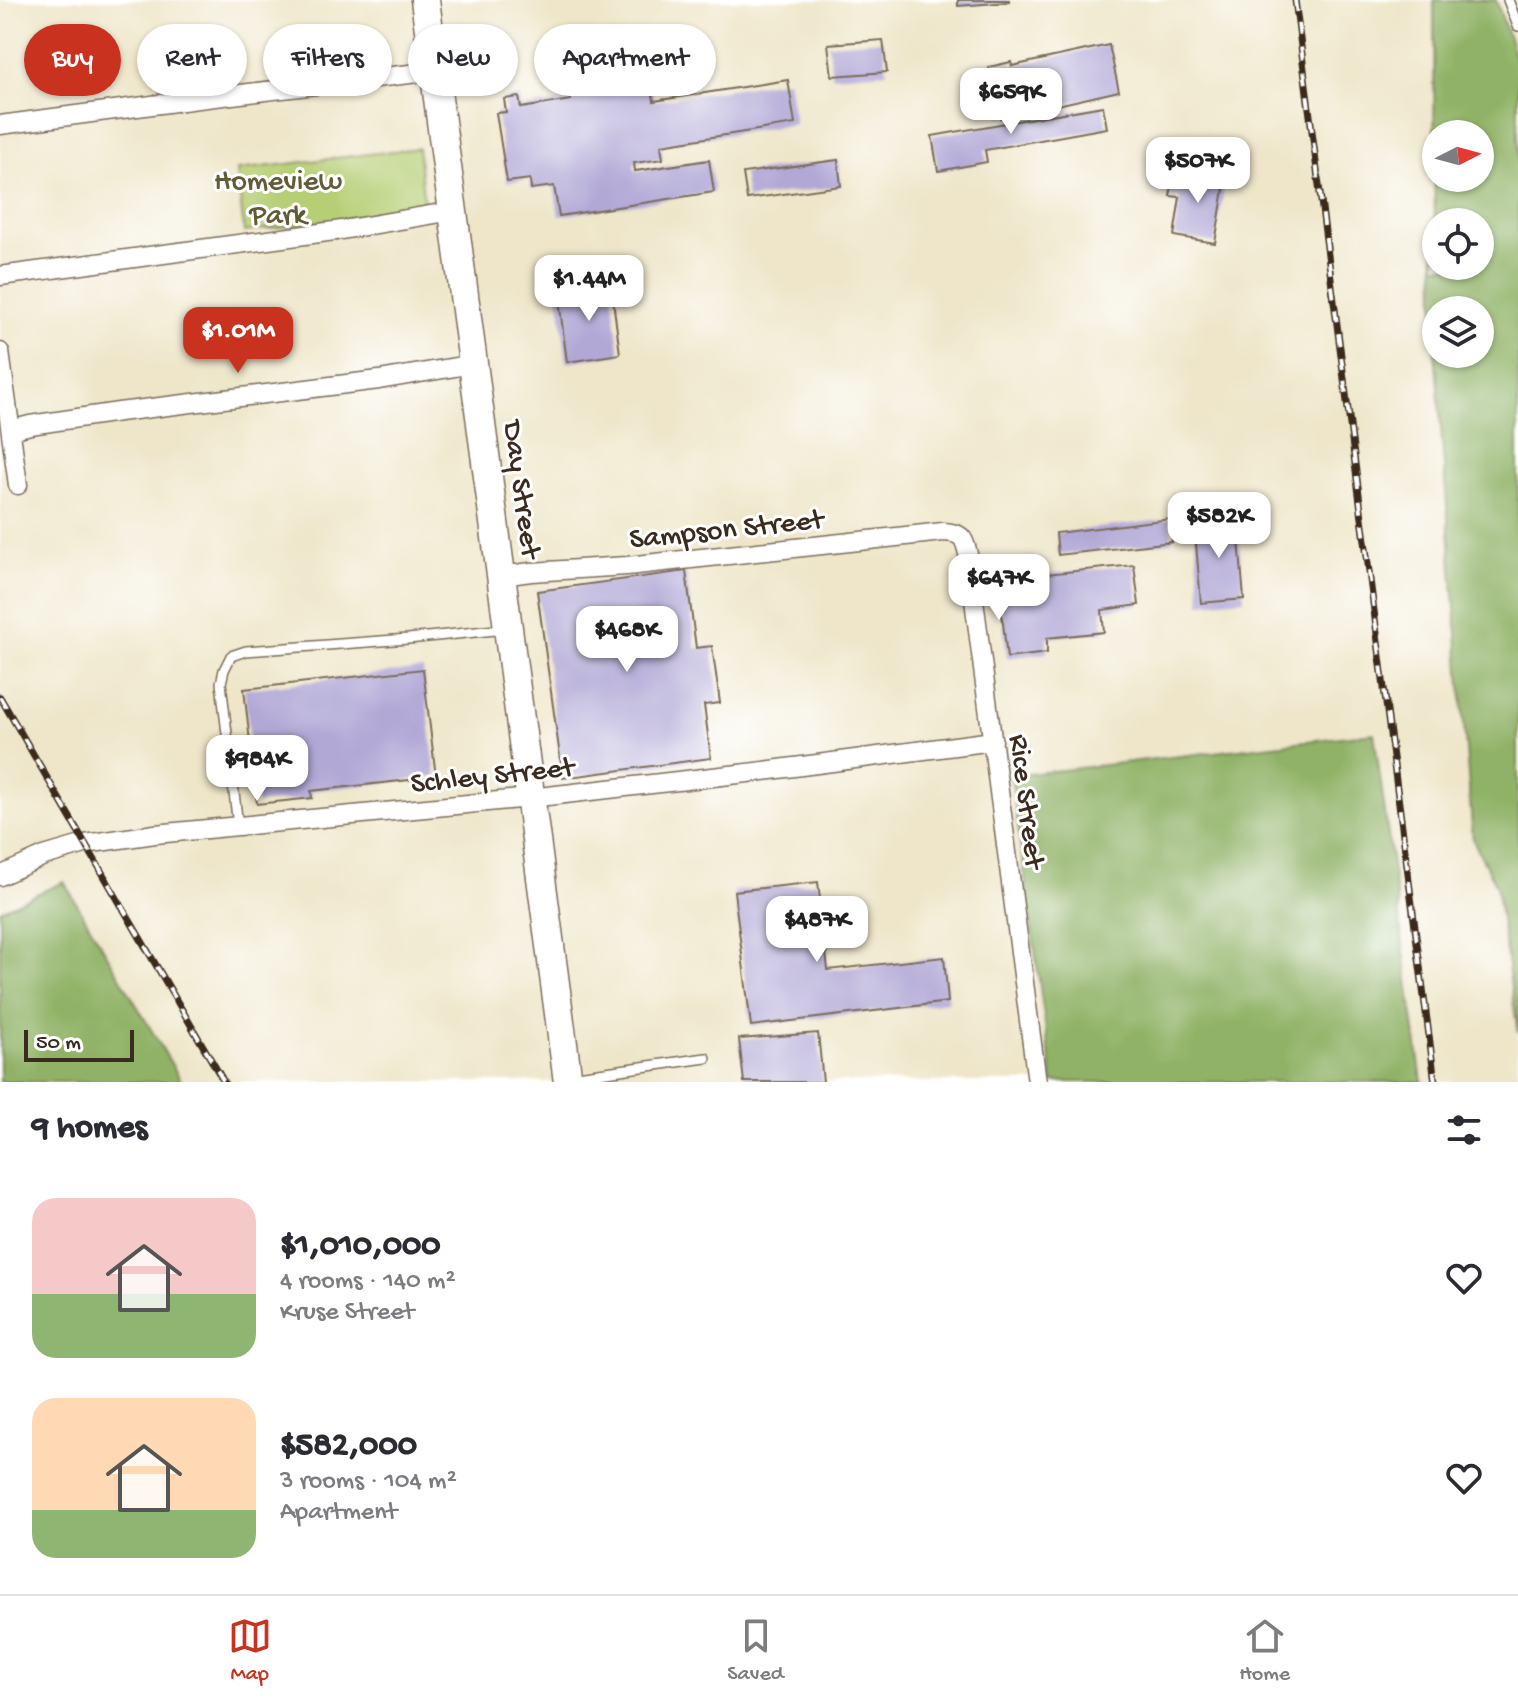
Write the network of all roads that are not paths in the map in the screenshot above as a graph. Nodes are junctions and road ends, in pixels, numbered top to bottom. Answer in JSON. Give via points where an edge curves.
{"nodes":[{"id":1,"x":425,"y":0,"type":"edge"},
{"id":2,"x":1508,"y":0,"type":"edge"},
{"id":3,"x":428,"y":24,"type":"edge"},
{"id":4,"x":1518,"y":26,"type":"edge"},
{"id":5,"x":408,"y":76,"type":"edge"},
{"id":6,"x":438,"y":96,"type":"edge"},
{"id":7,"x":0,"y":125,"type":"edge"},
{"id":8,"x":453,"y":211,"type":"junction"},
{"id":9,"x":0,"y":276,"type":"edge"},
{"id":10,"x":0,"y":352,"type":"edge"},
{"id":11,"x":473,"y":364,"type":"junction"},
{"id":12,"x":11,"y":430,"type":"junction"},
{"id":13,"x":18,"y":485,"type":"dead end"},
{"id":14,"x":956,"y":532,"type":"joint"},
{"id":15,"x":501,"y":576,"type":"junction"},
{"id":16,"x":508,"y":629,"type":"junction"},
{"id":17,"x":993,"y":741,"type":"junction"},
{"id":18,"x":530,"y":798,"type":"junction"},
{"id":19,"x":238,"y":826,"type":"junction"},
{"id":20,"x":0,"y":876,"type":"edge"},
{"id":21,"x":706,"y":1058,"type":"dead end"},
{"id":22,"x":567,"y":1080,"type":"edge"},
{"id":23,"x":1037,"y":1082,"type":"edge"}],
"edges":[{"from":1,"to":3,"type":"main road","name":"Day Street"},
{"from":2,"to":4,"type":"lane"},
{"from":5,"to":7,"type":"street"},
{"from":6,"to":8,"type":"main road","name":"Day Street"},
{"from":8,"to":9,"type":"street"},
{"from":8,"to":11,"type":"main road","name":"Day Street"},
{"from":10,"to":12,"type":"street"},
{"from":11,"to":12,"type":"street"},
{"from":11,"to":15,"type":"main road","name":"Day Street"},
{"from":12,"to":13,"type":"street"},
{"from":14,"to":15,"type":"street","name":"Sampson Street"},
{"from":14,"to":17,"type":"street","name":"Rice Street","via":[[968,554]]},
{"from":15,"to":16,"type":"main road","name":"Day Street"},
{"from":16,"to":18,"type":"main road","name":"Day Street"},
{"from":16,"to":19,"type":"lane","via":[[231,656],[221,683]]},
{"from":17,"to":18,"type":"street","name":"Schley Street"},
{"from":17,"to":23,"type":"street","name":"Rice Street"},
{"from":18,"to":19,"type":"street","name":"Schley Street"},
{"from":18,"to":22,"type":"main road","name":"Day Street"},
{"from":19,"to":20,"type":"street","name":"Schley Street","via":[[85,844]]},
{"from":21,"to":22,"type":"lane"}]}
